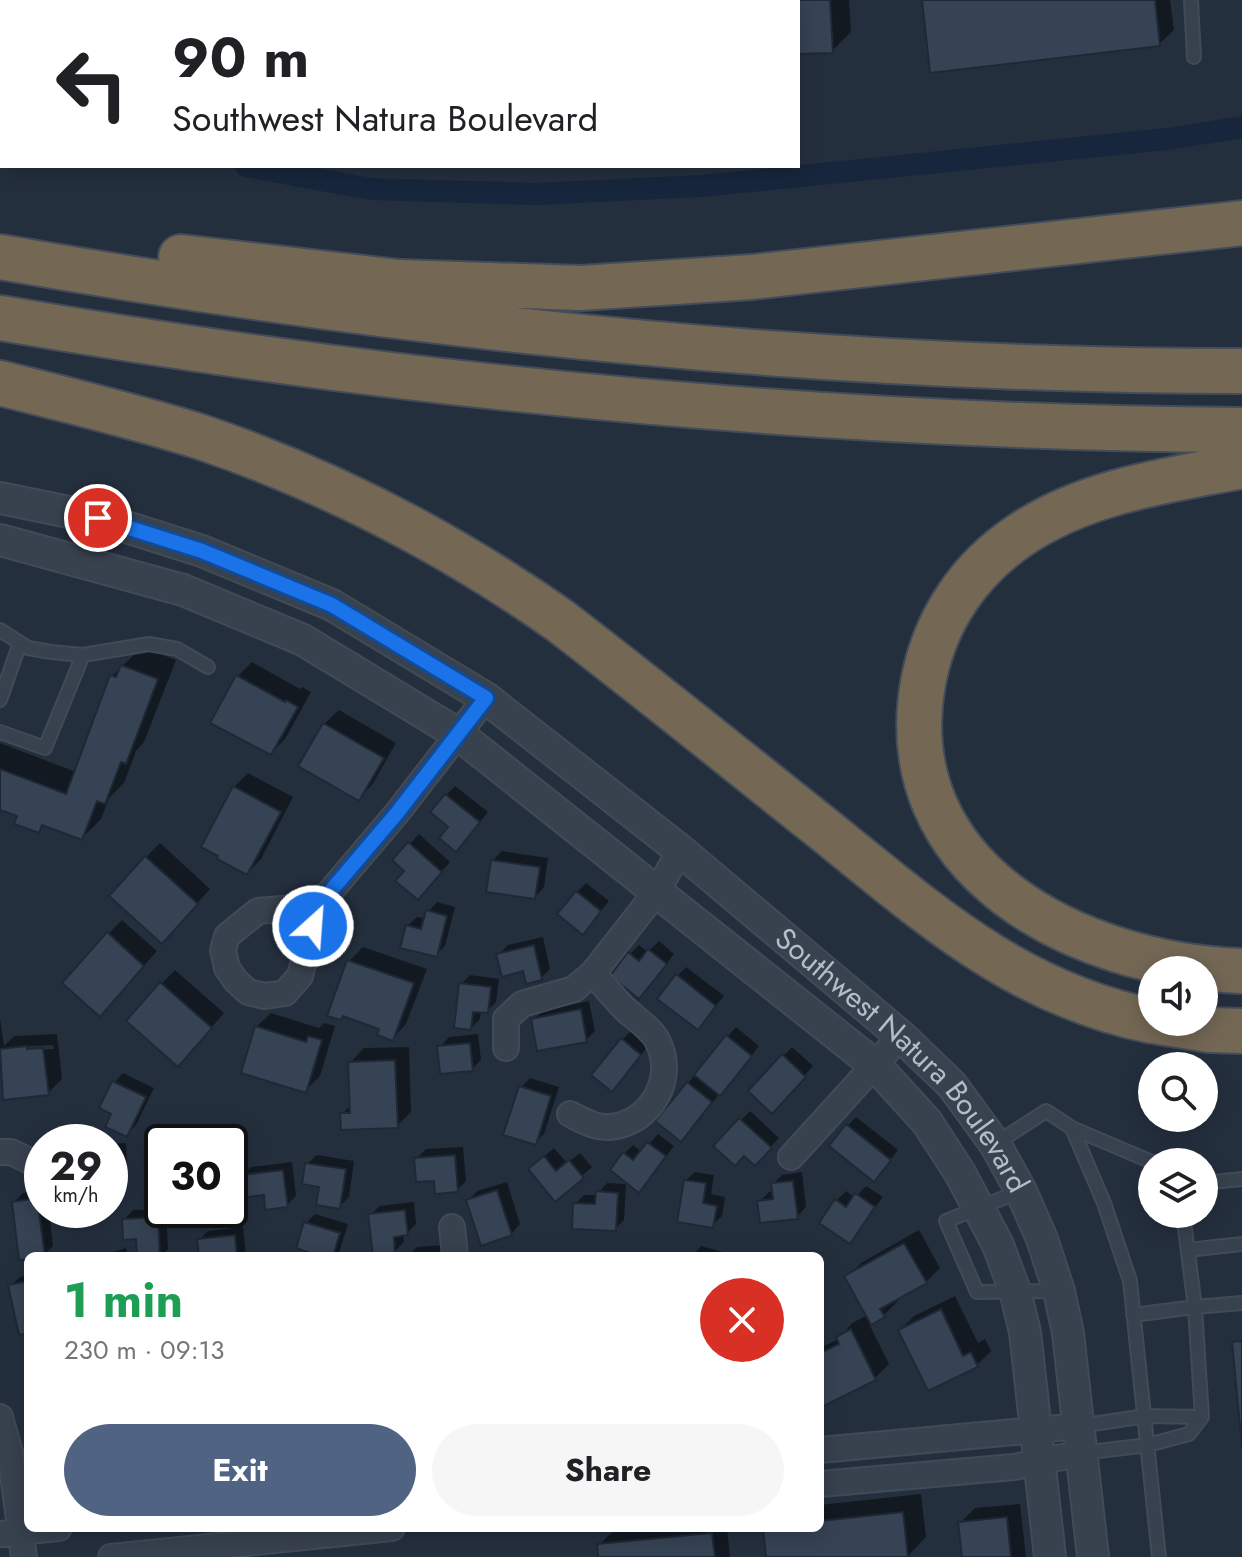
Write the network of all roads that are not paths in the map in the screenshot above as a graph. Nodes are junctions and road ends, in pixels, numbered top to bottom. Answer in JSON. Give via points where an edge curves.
{"nodes":[{"id":1,"x":1191,"y":0,"type":"edge"},
{"id":2,"x":1194,"y":57,"type":"dead end"},
{"id":3,"x":1242,"y":223,"type":"edge"},
{"id":4,"x":0,"y":231,"type":"edge"},
{"id":5,"x":0,"y":257,"type":"edge"},
{"id":6,"x":0,"y":282,"type":"edge"},
{"id":7,"x":0,"y":318,"type":"edge"},
{"id":8,"x":0,"y":343,"type":"edge"},
{"id":9,"x":1242,"y":371,"type":"edge"},
{"id":10,"x":0,"y":383,"type":"edge"},
{"id":11,"x":1242,"y":394,"type":"edge"},
{"id":12,"x":1242,"y":430,"type":"edge"},
{"id":13,"x":1242,"y":454,"type":"edge"},
{"id":14,"x":1242,"y":466,"type":"edge"},
{"id":15,"x":0,"y":500,"type":"edge"},
{"id":16,"x":0,"y":540,"type":"edge"},
{"id":17,"x":0,"y":630,"type":"edge"},
{"id":18,"x":20,"y":643,"type":"junction"},
{"id":19,"x":83,"y":655,"type":"junction"},
{"id":20,"x":208,"y":667,"type":"dead end"},
{"id":21,"x":486,"y":698,"type":"junction"},
{"id":22,"x":0,"y":700,"type":"edge"},
{"id":23,"x":0,"y":732,"type":"edge"},
{"id":24,"x":458,"y":734,"type":"junction"},
{"id":25,"x":680,"y":850,"type":"junction"},
{"id":26,"x":658,"y":890,"type":"junction"},
{"id":27,"x":318,"y":906,"type":"dead end"},
{"id":28,"x":1242,"y":971,"type":"edge"},
{"id":29,"x":593,"y":973,"type":"junction"},
{"id":30,"x":1138,"y":1017,"type":"edge"},
{"id":31,"x":1218,"y":1030,"type":"edge"},
{"id":32,"x":1242,"y":1031,"type":"edge"},
{"id":33,"x":901,"y":1036,"type":"junction"},
{"id":34,"x":506,"y":1048,"type":"dead end"},
{"id":35,"x":876,"y":1066,"type":"junction"},
{"id":36,"x":570,"y":1114,"type":"dead end"},
{"id":37,"x":1072,"y":1128,"type":"junction"},
{"id":38,"x":995,"y":1144,"type":"junction"},
{"id":39,"x":0,"y":1152,"type":"edge"},
{"id":40,"x":1138,"y":1156,"type":"edge"},
{"id":41,"x":791,"y":1157,"type":"dead end"},
{"id":42,"x":24,"y":1158,"type":"edge"},
{"id":43,"x":1242,"y":1179,"type":"edge"},
{"id":44,"x":1218,"y":1182,"type":"edge"},
{"id":45,"x":1021,"y":1191,"type":"junction"},
{"id":46,"x":980,"y":1208,"type":"junction"},
{"id":47,"x":452,"y":1227,"type":"dead end"},
{"id":48,"x":1185,"y":1228,"type":"edge"},
{"id":49,"x":1242,"y":1244,"type":"edge"},
{"id":50,"x":1188,"y":1250,"type":"junction"},
{"id":51,"x":455,"y":1252,"type":"edge"},
{"id":52,"x":1015,"y":1291,"type":"junction"},
{"id":53,"x":1059,"y":1291,"type":"junction"},
{"id":54,"x":1242,"y":1303,"type":"edge"},
{"id":55,"x":1195,"y":1307,"type":"junction"},
{"id":56,"x":1133,"y":1315,"type":"junction"},
{"id":57,"x":1146,"y":1416,"type":"junction"},
{"id":58,"x":0,"y":1417,"type":"edge"},
{"id":59,"x":1202,"y":1417,"type":"junction"},
{"id":60,"x":1037,"y":1429,"type":"junction"},
{"id":61,"x":1081,"y":1439,"type":"junction"},
{"id":62,"x":908,"y":1442,"type":"junction"},
{"id":63,"x":1148,"y":1445,"type":"junction"},
{"id":64,"x":824,"y":1450,"type":"edge"},
{"id":65,"x":1041,"y":1462,"type":"junction"},
{"id":66,"x":911,"y":1476,"type":"junction"},
{"id":67,"x":824,"y":1484,"type":"edge"},
{"id":68,"x":8,"y":1500,"type":"edge"},
{"id":69,"x":346,"y":1532,"type":"edge"},
{"id":70,"x":10,"y":1533,"type":"edge"},
{"id":71,"x":24,"y":1557,"type":"edge"},
{"id":72,"x":111,"y":1557,"type":"edge"},
{"id":73,"x":1050,"y":1557,"type":"edge"},
{"id":74,"x":1093,"y":1557,"type":"edge"},
{"id":75,"x":1159,"y":1557,"type":"edge"}],
"edges":[{"from":1,"to":2,"type":"lane"},
{"from":3,"to":4,"type":"highway","via":[[752,277],[581,288],[339,277]]},
{"from":5,"to":9,"type":"highway","via":[[324,308],[632,342],[925,363]]},
{"from":6,"to":11,"type":"highway","via":[[362,337],[630,366],[910,386]]},
{"from":7,"to":12,"type":"highway","via":[[298,365],[631,402],[962,424]]},
{"from":8,"to":13,"type":"highway","via":[[405,403],[628,426],[925,447]]},
{"from":10,"to":30,"type":"highway","via":[[202,438],[328,488],[413,530],[559,620],[988,956],[1068,996]]},
{"from":14,"to":28,"type":"highway","via":[[1104,495],[1036,525],[999,551],[970,579],[945,615],[930,653],[920,717],[922,757],[940,813],[974,866],[1012,899],[1058,927],[1111,949],[1182,966]]},
{"from":15,"to":21,"type":"street","name":"Southwest Natura Boulevard","via":[[98,518],[202,551],[332,605]]},
{"from":16,"to":24,"type":"street","name":"Southwest Natura Boulevard","via":[[183,590],[303,640]]},
{"from":17,"to":18,"type":"lane"},
{"from":18,"to":19,"type":"lane"},
{"from":18,"to":22,"type":"lane"},
{"from":19,"to":20,"type":"lane","via":[[149,644],[177,649]]},
{"from":19,"to":23,"type":"lane","via":[[45,748]]},
{"from":21,"to":24,"type":"street"},
{"from":21,"to":25,"type":"street","name":"Southwest Natura Boulevard"},
{"from":24,"to":26,"type":"street","name":"Southwest Natura Boulevard"},
{"from":24,"to":27,"type":"street"},
{"from":25,"to":26,"type":"street"},
{"from":25,"to":33,"type":"street","name":"Southwest Natura Boulevard"},
{"from":26,"to":29,"type":"street"},
{"from":26,"to":35,"type":"street","name":"Southwest Natura Boulevard"},
{"from":29,"to":34,"type":"street","via":[[574,989],[522,1004],[506,1019]]},
{"from":29,"to":36,"type":"street","via":[[656,1038],[664,1078],[656,1101],[639,1117],[613,1127],[594,1126]]},
{"from":31,"to":32,"type":"highway"},
{"from":33,"to":35,"type":"street"},
{"from":33,"to":38,"type":"street","name":"Southwest Natura Boulevard","via":[[952,1085]]},
{"from":35,"to":41,"type":"street"},
{"from":35,"to":46,"type":"street","name":"Southwest Natura Boulevard","via":[[927,1122]]},
{"from":37,"to":38,"type":"lane","via":[[1046,1111]]},
{"from":37,"to":40,"type":"lane"},
{"from":37,"to":56,"type":"lane","via":[[1120,1248]]},
{"from":38,"to":45,"type":"street","name":"Southwest Natura Boulevard"},
{"from":39,"to":42,"type":"street"},
{"from":43,"to":44,"type":"lane"},
{"from":45,"to":46,"type":"lane"},
{"from":45,"to":53,"type":"street","name":"Southwest Natura Boulevard"},
{"from":46,"to":52,"type":"street","name":"Southwest Natura Boulevard"},
{"from":47,"to":51,"type":"street"},
{"from":48,"to":50,"type":"lane"},
{"from":49,"to":50,"type":"lane"},
{"from":50,"to":55,"type":"lane"},
{"from":52,"to":53,"type":"lane"},
{"from":52,"to":60,"type":"street","name":"Southwest Natura Boulevard"},
{"from":53,"to":61,"type":"street","name":"Southwest Natura Boulevard"},
{"from":54,"to":55,"type":"lane"},
{"from":55,"to":56,"type":"lane"},
{"from":55,"to":59,"type":"lane"},
{"from":56,"to":57,"type":"lane"},
{"from":57,"to":59,"type":"lane"},
{"from":57,"to":61,"type":"lane"},
{"from":57,"to":63,"type":"lane"},
{"from":58,"to":68,"type":"street","via":[[10,1452]]},
{"from":59,"to":63,"type":"lane","via":[[1189,1434]]},
{"from":60,"to":61,"type":"street"},
{"from":60,"to":62,"type":"street"},
{"from":60,"to":65,"type":"street","name":"Southwest Natura Boulevard"},
{"from":61,"to":63,"type":"lane"},
{"from":61,"to":65,"type":"street"},
{"from":61,"to":74,"type":"street","name":"Southwest Natura Boulevard"},
{"from":62,"to":64,"type":"street"},
{"from":62,"to":66,"type":"street"},
{"from":63,"to":75,"type":"lane"},
{"from":65,"to":66,"type":"street"},
{"from":65,"to":73,"type":"street","name":"Southwest Natura Boulevard"},
{"from":66,"to":67,"type":"street"},
{"from":68,"to":70,"type":"street"},
{"from":69,"to":72,"type":"street"},
{"from":70,"to":71,"type":"street"}]}
